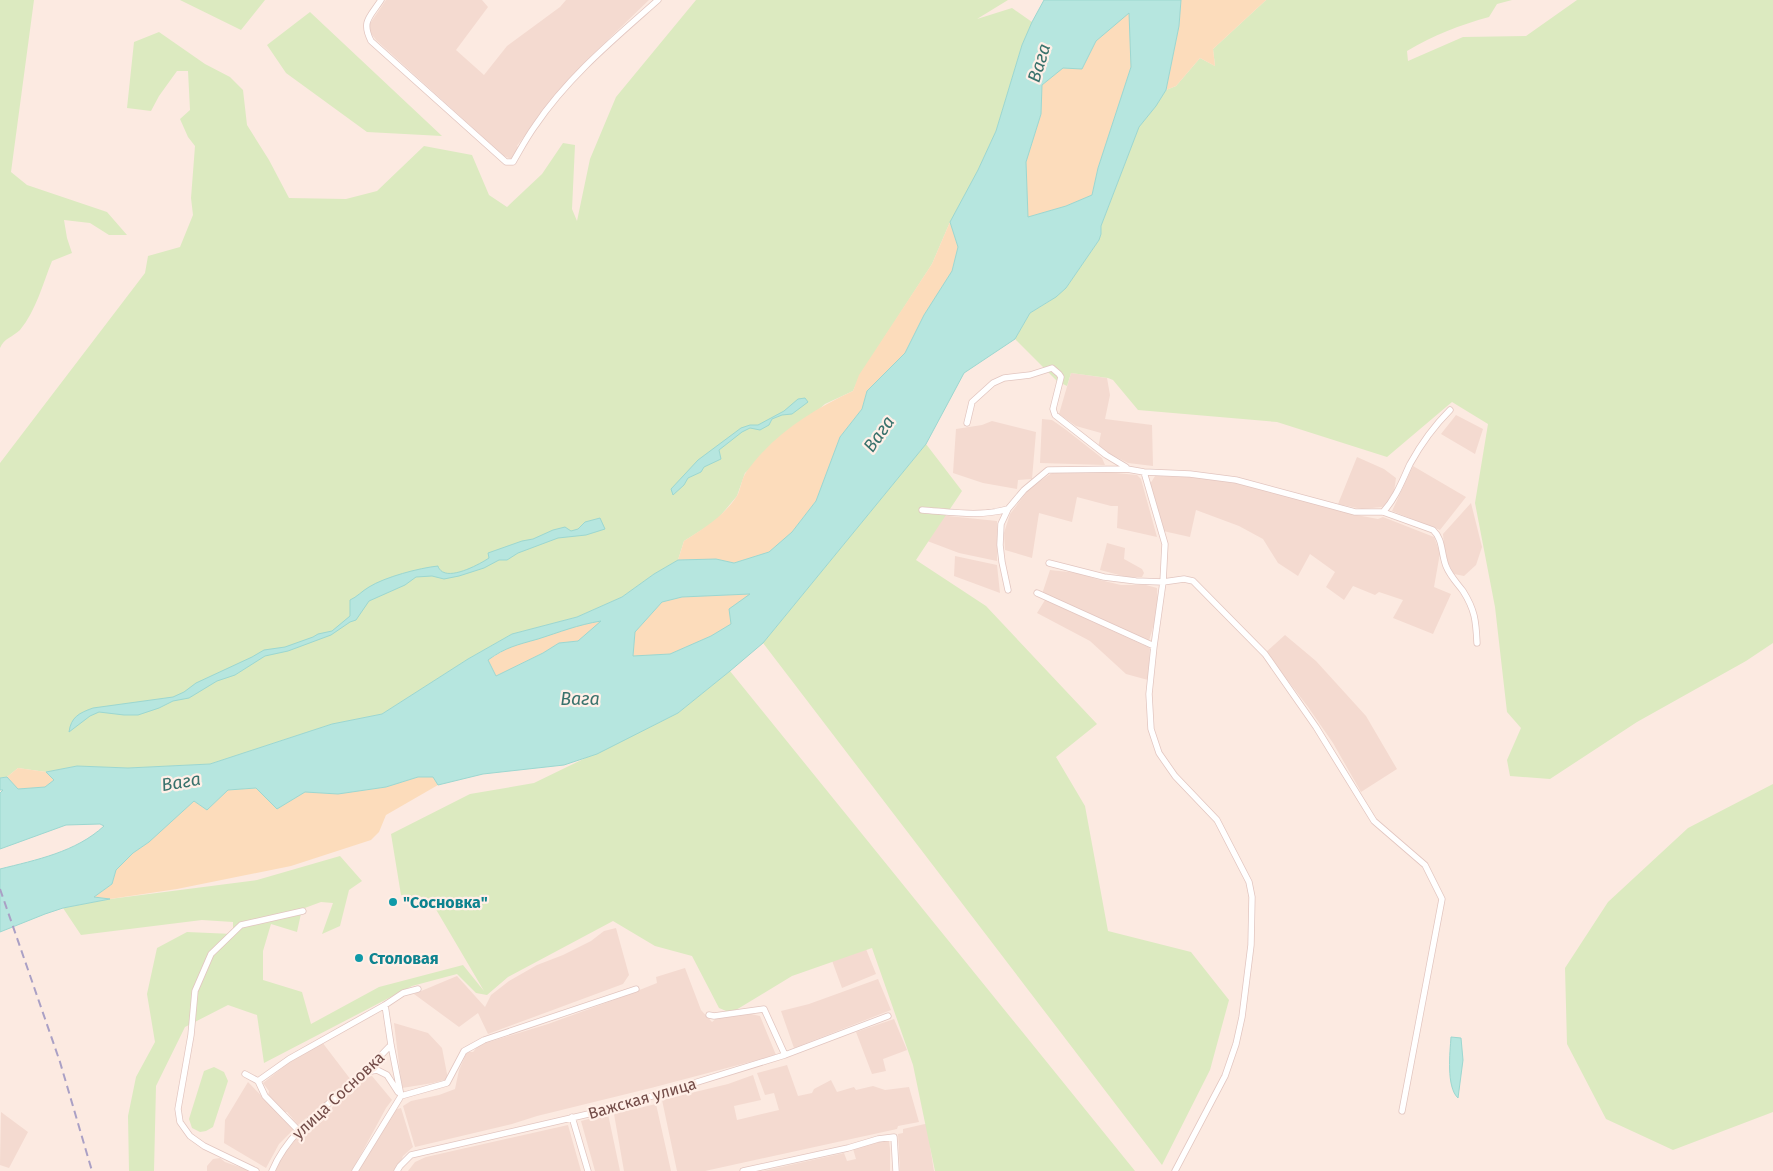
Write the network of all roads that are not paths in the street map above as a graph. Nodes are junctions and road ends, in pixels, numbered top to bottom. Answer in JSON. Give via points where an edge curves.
{"nodes":[{"id":1,"x":381,"y":0,"type":"edge"},
{"id":2,"x":658,"y":0,"type":"edge"},
{"id":3,"x":1450,"y":410,"type":"dead end"},
{"id":4,"x":967,"y":423,"type":"dead end"},
{"id":5,"x":1128,"y":468,"type":"junction"},
{"id":6,"x":1144,"y":472,"type":"junction"},
{"id":7,"x":1008,"y":509,"type":"junction"},
{"id":8,"x":922,"y":510,"type":"dead end"},
{"id":9,"x":1383,"y":512,"type":"junction"},
{"id":10,"x":1049,"y":563,"type":"dead end"},
{"id":11,"x":1164,"y":582,"type":"junction"},
{"id":12,"x":1008,"y":590,"type":"dead end"},
{"id":13,"x":1037,"y":594,"type":"dead end"},
{"id":14,"x":1477,"y":643,"type":"dead end"},
{"id":15,"x":1154,"y":646,"type":"junction"},
{"id":16,"x":303,"y":911,"type":"dead end"},
{"id":17,"x":418,"y":989,"type":"dead end"},
{"id":18,"x":636,"y":989,"type":"dead end"},
{"id":19,"x":385,"y":1005,"type":"junction"},
{"id":20,"x":709,"y":1014,"type":"dead end"},
{"id":21,"x":888,"y":1016,"type":"dead end"},
{"id":22,"x":391,"y":1045,"type":"junction"},
{"id":23,"x":785,"y":1055,"type":"junction"},
{"id":24,"x":365,"y":1073,"type":"junction"},
{"id":25,"x":245,"y":1074,"type":"dead end"},
{"id":26,"x":258,"y":1081,"type":"junction"},
{"id":27,"x":401,"y":1096,"type":"junction"},
{"id":28,"x":1402,"y":1111,"type":"dead end"},
{"id":29,"x":572,"y":1117,"type":"junction"},
{"id":30,"x":298,"y":1130,"type":"junction"},
{"id":31,"x":256,"y":1171,"type":"edge"},
{"id":32,"x":272,"y":1171,"type":"edge"},
{"id":33,"x":355,"y":1171,"type":"edge"},
{"id":34,"x":397,"y":1171,"type":"edge"},
{"id":35,"x":588,"y":1171,"type":"edge"},
{"id":36,"x":743,"y":1171,"type":"edge"},
{"id":37,"x":896,"y":1171,"type":"edge"},
{"id":38,"x":1175,"y":1171,"type":"edge"}],
"edges":[{"from":1,"to":2,"type":"street","via":[[367,20],[366,30],[371,41],[506,162],[513,162],[535,125],[566,86],[604,47]]},
{"from":3,"to":9,"type":"street","via":[[1427,437]]},
{"from":4,"to":5,"type":"street","via":[[972,402],[993,382],[1052,368],[1061,377],[1053,409],[1055,415]]},
{"from":5,"to":6,"type":"street"},
{"from":5,"to":7,"type":"street","via":[[1048,470]]},
{"from":6,"to":9,"type":"street","via":[[1236,480],[1354,512]]},
{"from":6,"to":11,"type":"street","via":[[1165,544]]},
{"from":7,"to":8,"type":"street","via":[[981,514]]},
{"from":7,"to":12,"type":"street","via":[[1001,524],[1000,545]]},
{"from":9,"to":14,"type":"street","via":[[1433,530],[1438,535],[1445,565],[1476,618]]},
{"from":10,"to":11,"type":"street","via":[[1121,580]]},
{"from":11,"to":15,"type":"street"},
{"from":11,"to":28,"type":"street","via":[[1193,581],[1265,654],[1316,727],[1374,821],[1425,865],[1442,899]]},
{"from":13,"to":15,"type":"street"},
{"from":15,"to":38,"type":"street","via":[[1149,694],[1150,730],[1159,753],[1216,820],[1249,882],[1252,897],[1251,945],[1236,1044],[1225,1076]]},
{"from":16,"to":31,"type":"street","via":[[241,925],[211,954],[196,992],[178,1109],[180,1122],[190,1136],[204,1146]]},
{"from":17,"to":19,"type":"street","via":[[403,993]]},
{"from":18,"to":27,"type":"street","via":[[484,1040],[464,1051],[447,1083]]},
{"from":19,"to":22,"type":"street"},
{"from":19,"to":26,"type":"street","via":[[289,1059]]},
{"from":20,"to":23,"type":"street","via":[[764,1009]]},
{"from":21,"to":23,"type":"street","name":"Важская улица"},
{"from":22,"to":24,"type":"street","name":"улица Сосновка"},
{"from":22,"to":27,"type":"street"},
{"from":23,"to":29,"type":"street","name":"Важская улица","via":[[610,1109]]},
{"from":24,"to":27,"type":"street","via":[[377,1070],[387,1075]]},
{"from":24,"to":30,"type":"street","name":"улица Сосновка"},
{"from":25,"to":26,"type":"street"},
{"from":26,"to":30,"type":"street","via":[[265,1096]]},
{"from":27,"to":33,"type":"street"},
{"from":29,"to":34,"type":"street","name":"Важская улица","via":[[411,1155]]},
{"from":29,"to":35,"type":"street"},
{"from":30,"to":32,"type":"street","name":"улица Сосновка"},
{"from":36,"to":37,"type":"street","via":[[894,1137]]}]}
